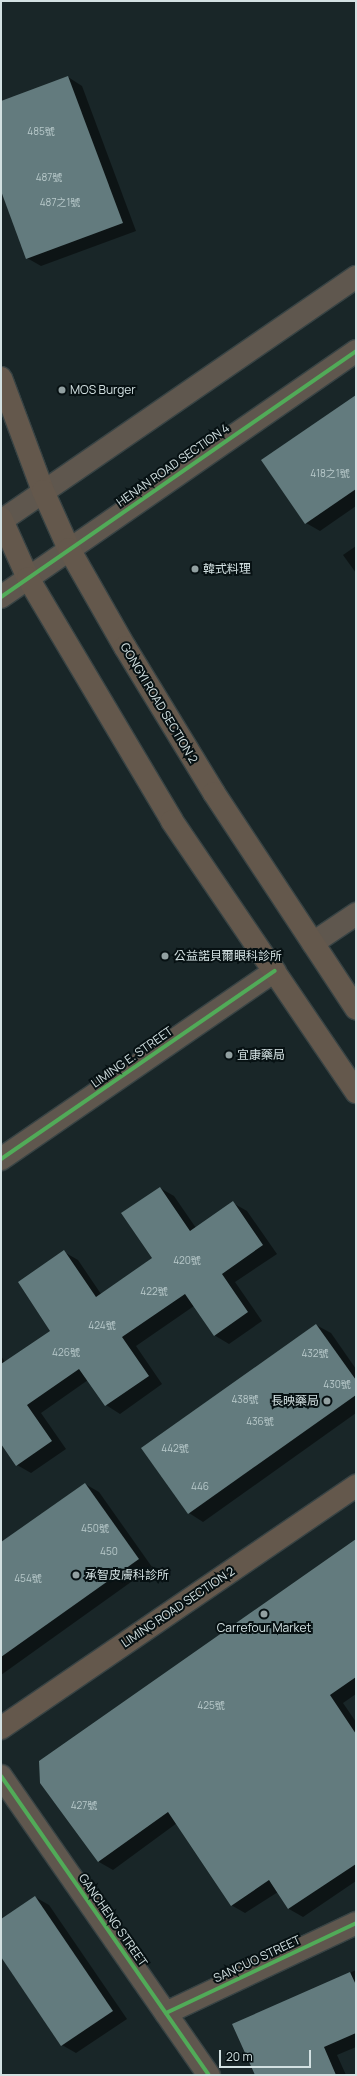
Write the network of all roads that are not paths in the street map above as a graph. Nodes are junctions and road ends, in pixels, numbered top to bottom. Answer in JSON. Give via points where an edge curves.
{"nodes":[{"id":1,"x":356,"y":277,"type":"edge"},
{"id":2,"x":356,"y":351,"type":"edge"},
{"id":3,"x":1,"y":378,"type":"edge"},
{"id":4,"x":44,"y":491,"type":"junction"},
{"id":5,"x":1,"y":520,"type":"edge"},
{"id":6,"x":69,"y":549,"type":"junction"},
{"id":7,"x":28,"y":578,"type":"junction"},
{"id":8,"x":1,"y":597,"type":"edge"},
{"id":9,"x":356,"y":914,"type":"edge"},
{"id":10,"x":313,"y":943,"type":"junction"},
{"id":11,"x":275,"y":971,"type":"junction"},
{"id":12,"x":356,"y":1008,"type":"edge"},
{"id":13,"x":356,"y":1092,"type":"edge"},
{"id":14,"x":1,"y":1159,"type":"edge"},
{"id":15,"x":356,"y":1486,"type":"edge"},
{"id":16,"x":1,"y":1728,"type":"edge"},
{"id":17,"x":1,"y":1776,"type":"edge"},
{"id":18,"x":356,"y":1923,"type":"edge"},
{"id":19,"x":166,"y":2013,"type":"junction"},
{"id":20,"x":209,"y":2075,"type":"edge"}],
"edges":[{"from":1,"to":4,"type":"street"},
{"from":2,"to":6,"type":"street","name":"HENAN ROAD SECTION 4"},
{"from":3,"to":4,"type":"main road","name":"GONGYI ROAD SECTION 2"},
{"from":4,"to":5,"type":"street"},
{"from":4,"to":6,"type":"main road","name":"GONGYI ROAD SECTION 2"},
{"from":5,"to":7,"type":"main road"},
{"from":6,"to":7,"type":"street","name":"HENAN ROAD SECTION 4"},
{"from":6,"to":10,"type":"main road","name":"GONGYI ROAD SECTION 2","via":[[214,793]]},
{"from":7,"to":8,"type":"street","name":"HENAN ROAD SECTION 4"},
{"from":7,"to":11,"type":"main road","via":[[172,821]]},
{"from":9,"to":10,"type":"street"},
{"from":10,"to":12,"type":"main road","name":"GONGYI ROAD SECTION 2"},
{"from":11,"to":13,"type":"main road"},
{"from":11,"to":14,"type":"street","name":"LIMING E. STREET"},
{"from":15,"to":16,"type":"main road","name":"LIMING ROAD SECTION 2"},
{"from":17,"to":19,"type":"street","name":"GANCHENG STREET"},
{"from":18,"to":19,"type":"street","name":"SANCUO STREET"},
{"from":19,"to":20,"type":"street","name":"GANCHENG STREET"}]}
